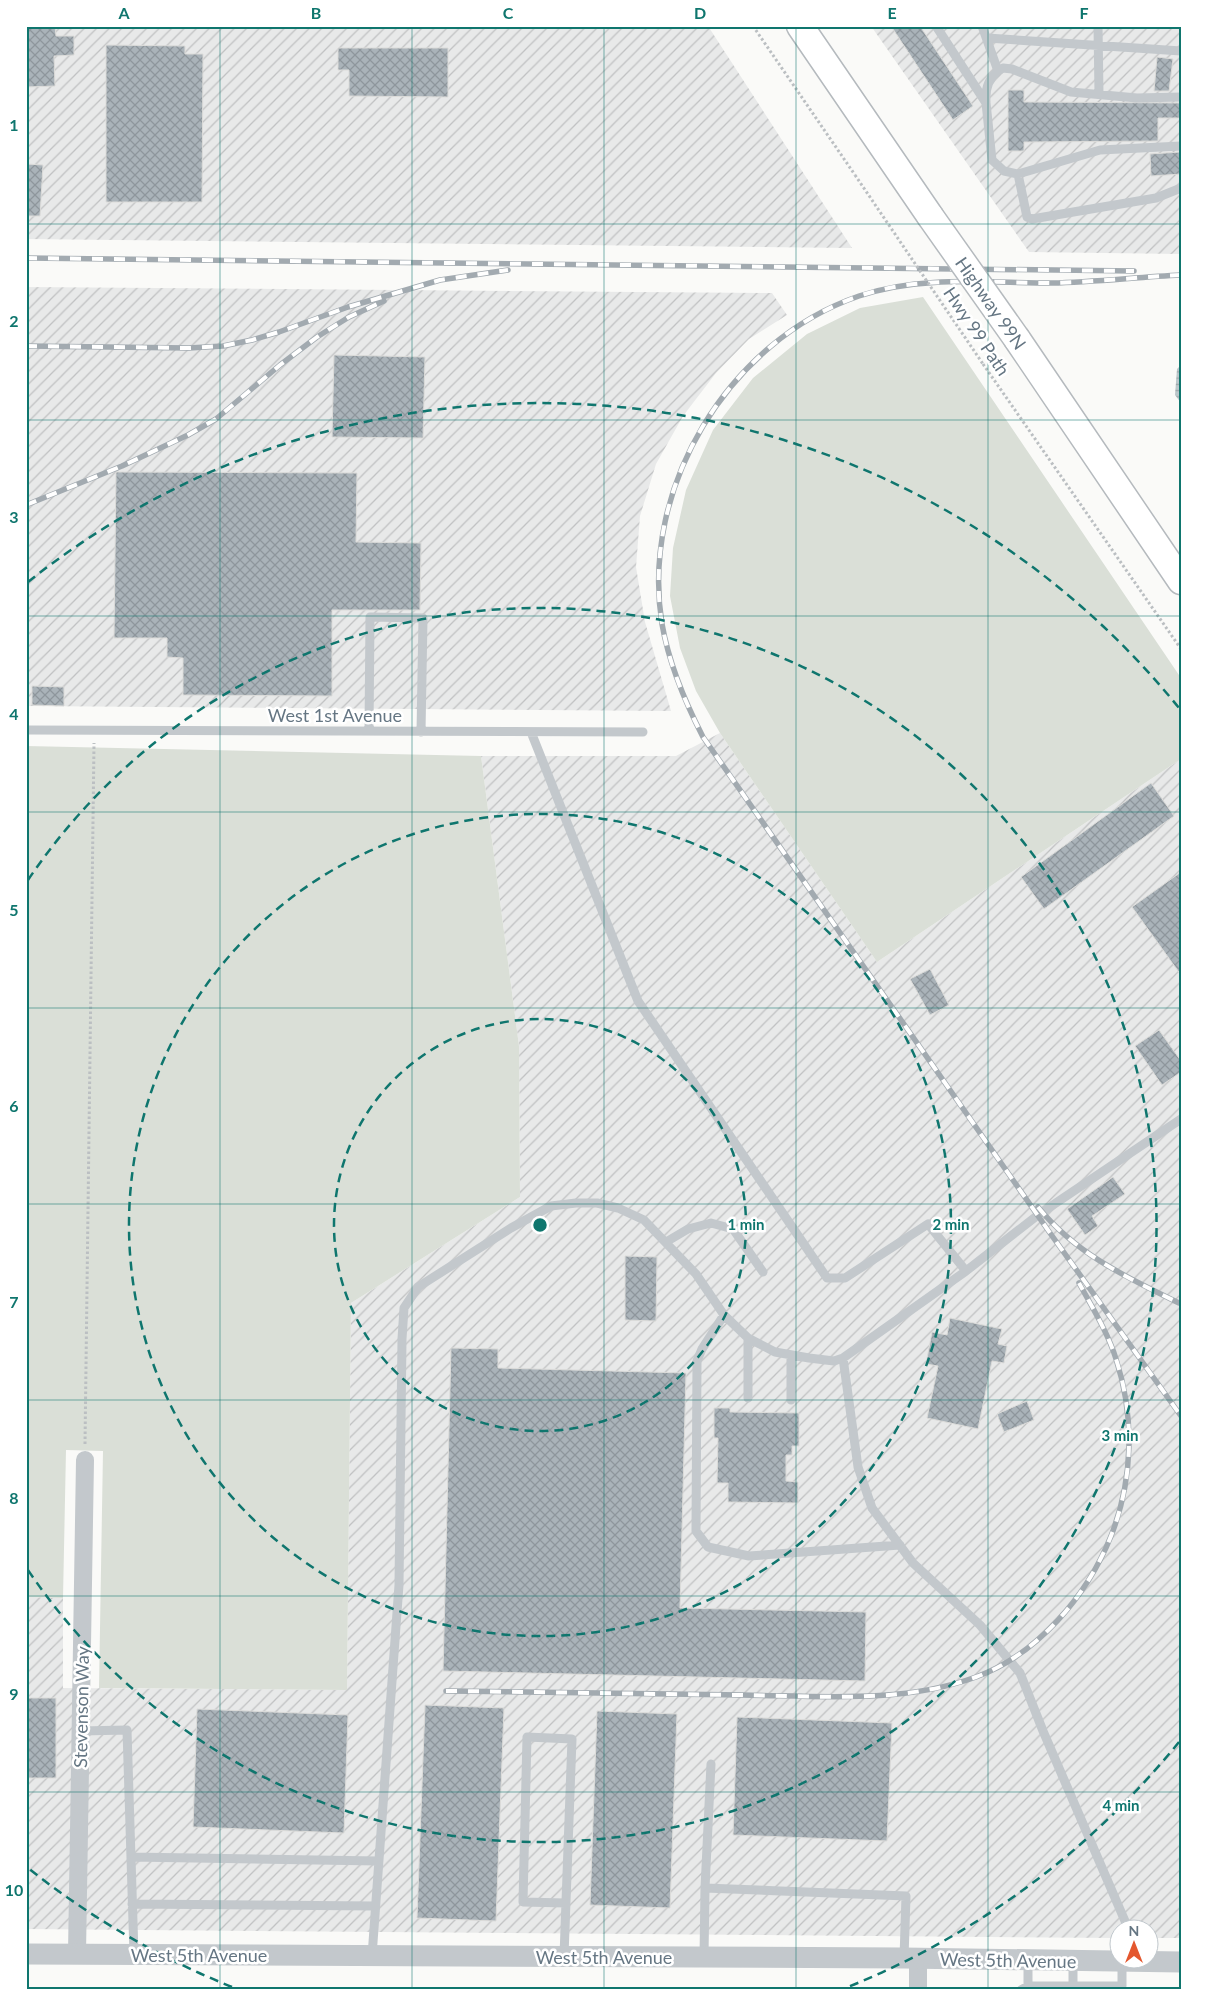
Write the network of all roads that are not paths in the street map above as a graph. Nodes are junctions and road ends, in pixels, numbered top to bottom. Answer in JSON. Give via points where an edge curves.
{"nodes":[{"id":1,"x":800,"y":26,"type":"edge"},
{"id":2,"x":936,"y":26,"type":"edge"},
{"id":3,"x":982,"y":26,"type":"edge"},
{"id":4,"x":1098,"y":26,"type":"edge"},
{"id":5,"x":987,"y":38,"type":"junction"},
{"id":6,"x":1099,"y":46,"type":"junction"},
{"id":7,"x":1181,"y":51,"type":"edge"},
{"id":8,"x":998,"y":71,"type":"junction"},
{"id":9,"x":1099,"y":94,"type":"junction"},
{"id":10,"x":1181,"y":97,"type":"edge"},
{"id":11,"x":986,"y":103,"type":"junction"},
{"id":12,"x":1181,"y":146,"type":"edge"},
{"id":13,"x":1018,"y":174,"type":"junction"},
{"id":14,"x":1181,"y":188,"type":"edge"},
{"id":15,"x":1181,"y":581,"type":"edge"},
{"id":16,"x":26,"y":730,"type":"edge"},
{"id":17,"x":369,"y":731,"type":"junction"},
{"id":18,"x":421,"y":732,"type":"junction"},
{"id":19,"x":531,"y":732,"type":"junction"},
{"id":20,"x":643,"y":732,"type":"dead end"},
{"id":21,"x":1181,"y":1118,"type":"edge"},
{"id":22,"x":666,"y":1242,"type":"junction"},
{"id":23,"x":966,"y":1271,"type":"junction"},
{"id":24,"x":763,"y":1272,"type":"dead end"},
{"id":25,"x":724,"y":1315,"type":"junction"},
{"id":26,"x":748,"y":1338,"type":"junction"},
{"id":27,"x":791,"y":1355,"type":"junction"},
{"id":28,"x":843,"y":1358,"type":"junction"},
{"id":29,"x":748,"y":1398,"type":"dead end"},
{"id":30,"x":792,"y":1400,"type":"dead end"},
{"id":31,"x":85,"y":1460,"type":"road end"},
{"id":32,"x":900,"y":1545,"type":"junction"},
{"id":33,"x":81,"y":1731,"type":"junction"},
{"id":34,"x":711,"y":1764,"type":"dead end"},
{"id":35,"x":131,"y":1856,"type":"junction"},
{"id":36,"x":378,"y":1861,"type":"junction"},
{"id":37,"x":705,"y":1888,"type":"junction"},
{"id":38,"x":566,"y":1903,"type":"junction"},
{"id":39,"x":132,"y":1904,"type":"junction"},
{"id":40,"x":375,"y":1906,"type":"junction"},
{"id":41,"x":1124,"y":1918,"type":"edge"},
{"id":42,"x":26,"y":1954,"type":"edge"},
{"id":43,"x":77,"y":1954,"type":"junction"},
{"id":44,"x":134,"y":1954,"type":"junction"},
{"id":45,"x":372,"y":1956,"type":"junction"},
{"id":46,"x":564,"y":1956,"type":"junction"},
{"id":47,"x":704,"y":1957,"type":"junction"},
{"id":48,"x":911,"y":1958,"type":"junction"},
{"id":49,"x":1028,"y":1960,"type":"junction"},
{"id":50,"x":1073,"y":1960,"type":"junction"},
{"id":51,"x":1110,"y":1960,"type":"edge"},
{"id":52,"x":1160,"y":1961,"type":"edge"},
{"id":53,"x":1181,"y":1962,"type":"edge"},
{"id":54,"x":1131,"y":1968,"type":"edge"},
{"id":55,"x":1073,"y":1986,"type":"junction"},
{"id":56,"x":1024,"y":1988,"type":"edge"},
{"id":57,"x":918,"y":1990,"type":"edge"}],
"edges":[{"from":1,"to":15,"type":"main road","name":"Highway 99N","bridge":true},
{"from":2,"to":11,"type":"lane"},
{"from":3,"to":5,"type":"lane"},
{"from":4,"to":6,"type":"lane"},
{"from":5,"to":6,"type":"lane"},
{"from":5,"to":8,"type":"lane"},
{"from":6,"to":7,"type":"lane"},
{"from":6,"to":9,"type":"lane"},
{"from":8,"to":9,"type":"lane","via":[[1012,69],[1059,89]]},
{"from":8,"to":11,"type":"lane","via":[[987,86]]},
{"from":9,"to":10,"type":"lane","via":[[1137,98]]},
{"from":11,"to":13,"type":"lane","via":[[992,160],[1004,171]]},
{"from":12,"to":13,"type":"lane","via":[[1100,150]]},
{"from":13,"to":14,"type":"lane","via":[[1028,217],[1032,219],[1156,198]]},
{"from":16,"to":17,"type":"lane","name":"West 1st Avenue"},
{"from":17,"to":18,"type":"lane","name":"West 1st Avenue"},
{"from":17,"to":18,"type":"lane","via":[[370,617],[379,617],[423,618]]},
{"from":18,"to":19,"type":"lane","name":"West 1st Avenue"},
{"from":19,"to":20,"type":"lane","name":"West 1st Avenue"},
{"from":19,"to":23,"type":"lane","via":[[638,1001],[827,1278],[845,1278],[928,1224]]},
{"from":21,"to":23,"type":"lane","via":[[1038,1214]]},
{"from":22,"to":24,"type":"lane","via":[[688,1229],[711,1223],[733,1229]]},
{"from":22,"to":25,"type":"lane","via":[[696,1274]]},
{"from":22,"to":36,"type":"lane","via":[[644,1220],[618,1208],[576,1202],[551,1206],[510,1228],[418,1287],[404,1308],[399,1585]]},
{"from":23,"to":28,"type":"lane"},
{"from":25,"to":26,"type":"lane"},
{"from":25,"to":32,"type":"lane","via":[[697,1361],[696,1531],[708,1547],[749,1556]]},
{"from":26,"to":27,"type":"lane","via":[[775,1352]]},
{"from":26,"to":29,"type":"lane"},
{"from":27,"to":28,"type":"lane","via":[[834,1361]]},
{"from":27,"to":30,"type":"lane"},
{"from":28,"to":32,"type":"lane","via":[[858,1467],[872,1508]]},
{"from":31,"to":33,"type":"street","name":"Stevenson Way"},
{"from":32,"to":41,"type":"lane","via":[[913,1563],[980,1625],[1020,1673]]},
{"from":33,"to":35,"type":"lane","via":[[127,1730]]},
{"from":33,"to":43,"type":"street","name":"Stevenson Way"},
{"from":34,"to":37,"type":"lane"},
{"from":35,"to":36,"type":"lane"},
{"from":35,"to":39,"type":"lane"},
{"from":36,"to":40,"type":"lane"},
{"from":37,"to":47,"type":"lane"},
{"from":37,"to":48,"type":"lane","via":[[906,1896]]},
{"from":38,"to":38,"type":"lane","via":[[572,1738],[527,1737],[523,1902]]},
{"from":38,"to":46,"type":"lane"},
{"from":39,"to":40,"type":"lane"},
{"from":39,"to":44,"type":"lane"},
{"from":40,"to":45,"type":"lane"},
{"from":42,"to":43,"type":"street","name":"West 5th Avenue"},
{"from":43,"to":44,"type":"street","name":"West 5th Avenue"},
{"from":44,"to":45,"type":"street","name":"West 5th Avenue"},
{"from":45,"to":46,"type":"street","name":"West 5th Avenue"},
{"from":46,"to":47,"type":"street","name":"West 5th Avenue"},
{"from":47,"to":48,"type":"street","name":"West 5th Avenue"},
{"from":48,"to":49,"type":"street","name":"West 5th Avenue"},
{"from":48,"to":57,"type":"street"},
{"from":49,"to":50,"type":"street","name":"West 5th Avenue"},
{"from":49,"to":56,"type":"lane"},
{"from":50,"to":51,"type":"street","name":"West 5th Avenue"},
{"from":50,"to":55,"type":"lane"},
{"from":52,"to":53,"type":"street","name":"West 5th Avenue"},
{"from":54,"to":55,"type":"lane","via":[[1122,1986]]},
{"from":55,"to":56,"type":"lane"}]}
